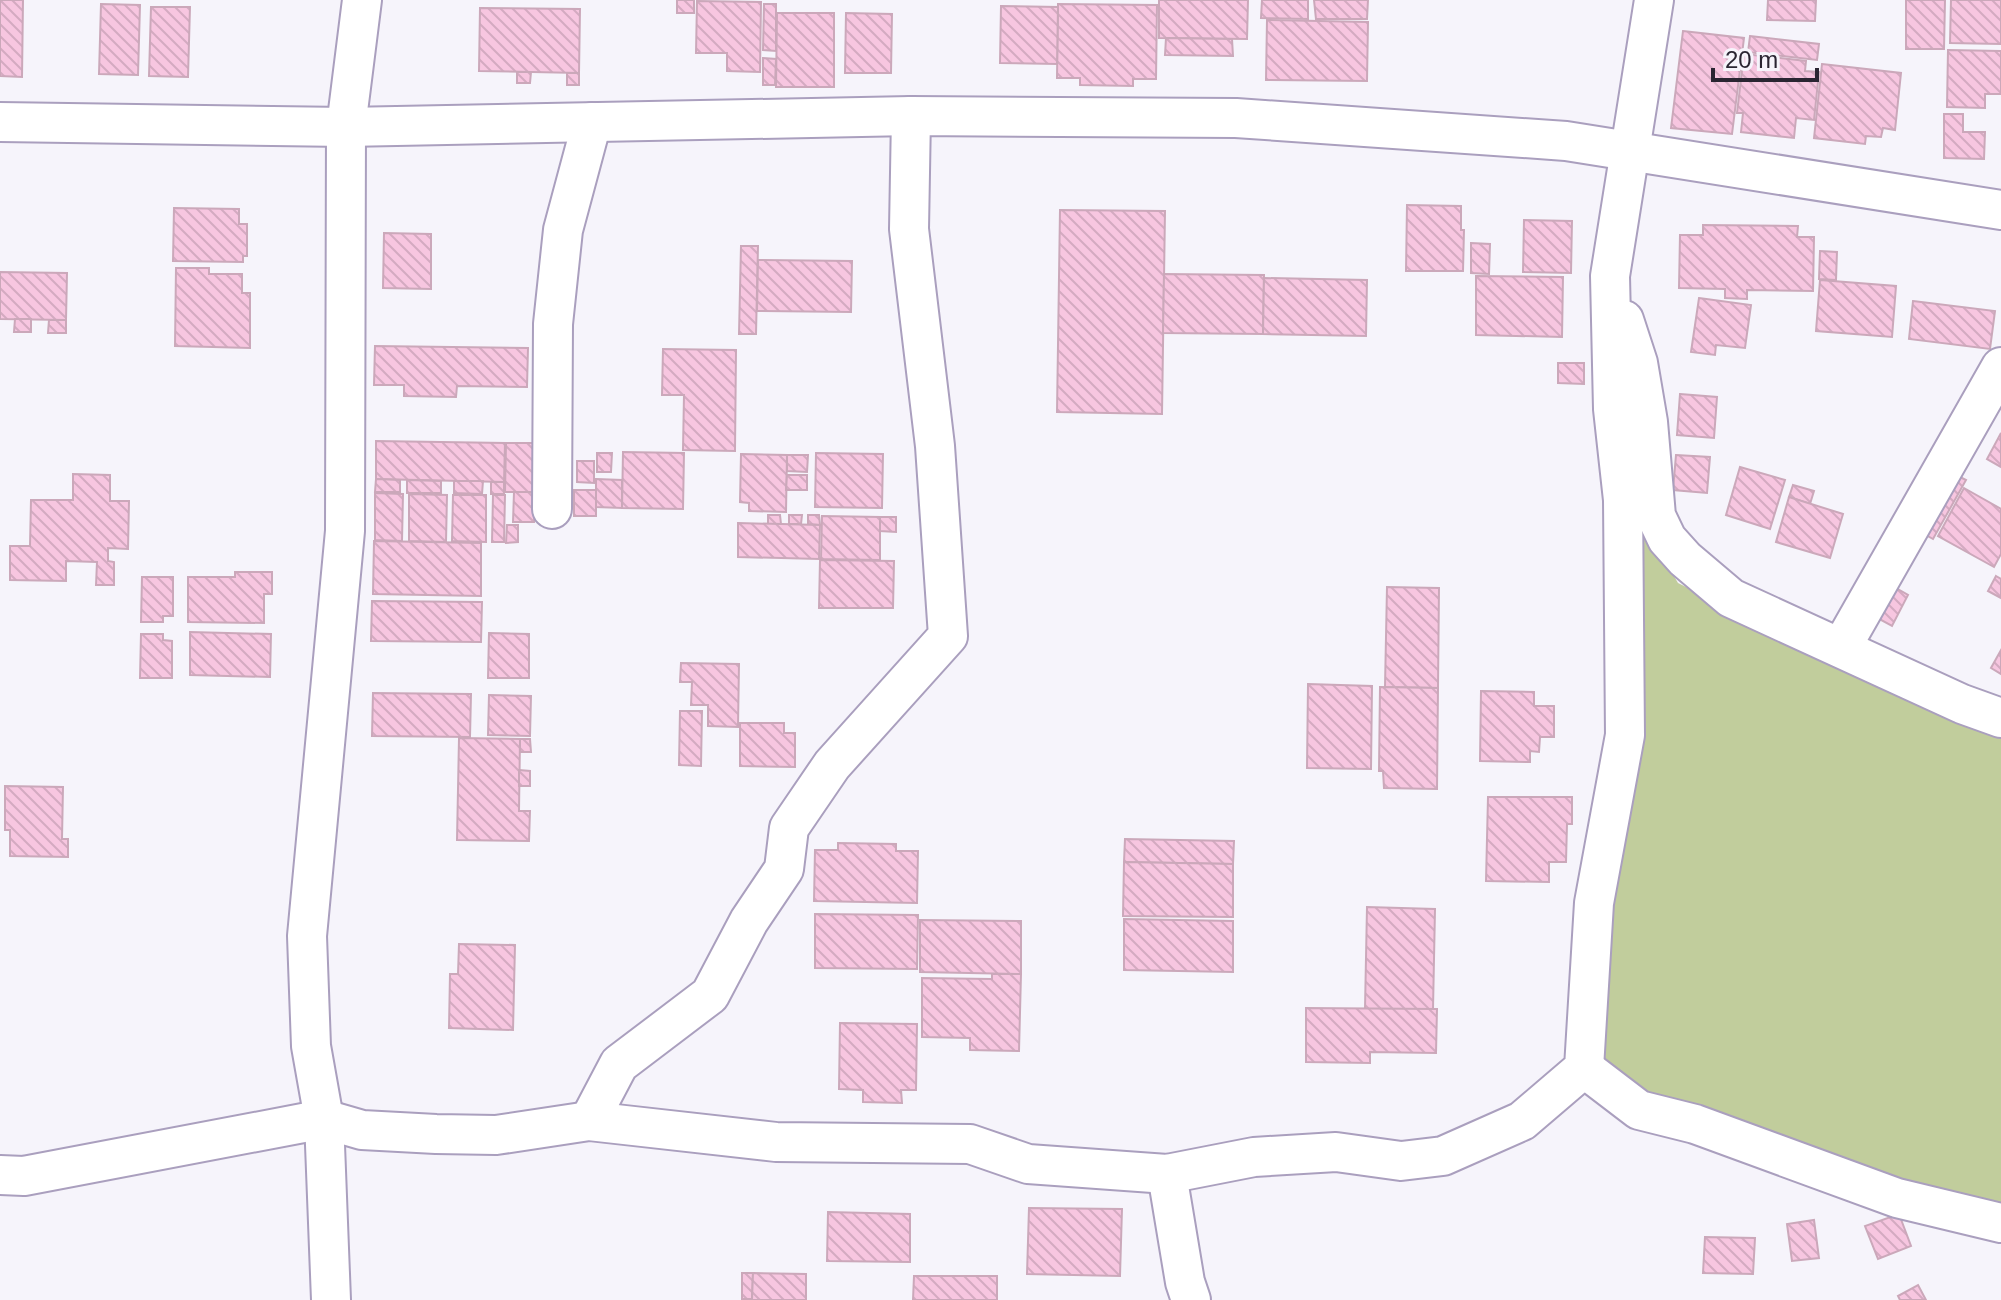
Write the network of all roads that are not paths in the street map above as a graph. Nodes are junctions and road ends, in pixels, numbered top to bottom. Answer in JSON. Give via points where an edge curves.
{"nodes":[{"id":1,"x":362,"y":0,"type":"edge"},
{"id":2,"x":1654,"y":0,"type":"edge"},
{"id":3,"x":911,"y":116,"type":"junction"},
{"id":4,"x":0,"y":122,"type":"edge"},
{"id":5,"x":592,"y":122,"type":"junction"},
{"id":6,"x":346,"y":127,"type":"junction"},
{"id":7,"x":1631,"y":150,"type":"junction"},
{"id":8,"x":2001,"y":210,"type":"edge"},
{"id":9,"x":1610,"y":276,"type":"junction"},
{"id":10,"x":2001,"y":367,"type":"edge"},
{"id":11,"x":552,"y":509,"type":"dead end"},
{"id":12,"x":1841,"y":648,"type":"junction"},
{"id":13,"x":2001,"y":718,"type":"edge"},
{"id":14,"x":1584,"y":1068,"type":"junction"},
{"id":15,"x":324,"y":1119,"type":"junction"},
{"id":16,"x":589,"y":1121,"type":"junction"},
{"id":17,"x":1167,"y":1174,"type":"junction"},
{"id":18,"x":0,"y":1175,"type":"edge"},
{"id":19,"x":2001,"y":1223,"type":"edge"},
{"id":20,"x":331,"y":1300,"type":"edge"},
{"id":21,"x":1191,"y":1300,"type":"edge"}],
"edges":[{"from":1,"to":6,"type":"street"},
{"from":2,"to":7,"type":"street"},
{"from":3,"to":5,"type":"street"},
{"from":3,"to":7,"type":"street","via":[[1236,118]]},
{"from":3,"to":16,"type":"street","via":[[909,229],[935,446],[948,636],[832,765],[789,828],[784,869],[710,995],[619,1064]]},
{"from":4,"to":6,"type":"street"},
{"from":5,"to":6,"type":"street"},
{"from":5,"to":11,"type":"street","via":[[563,230],[554,309]]},
{"from":6,"to":15,"type":"street","via":[[345,531],[307,936],[311,1046]]},
{"from":7,"to":8,"type":"street"},
{"from":7,"to":9,"type":"street"},
{"from":9,"to":12,"type":"street","via":[[1638,363],[1656,516],[1667,539],[1731,598]]},
{"from":9,"to":14,"type":"street","via":[[1613,409],[1623,500],[1625,735],[1594,903]]},
{"from":10,"to":12,"type":"street"},
{"from":12,"to":13,"type":"street"},
{"from":14,"to":17,"type":"street","via":[[1522,1121],[1443,1156],[1401,1161],[1336,1152],[1254,1157]]},
{"from":14,"to":19,"type":"street","via":[[1639,1110],[1695,1124],[1897,1198]]},
{"from":15,"to":16,"type":"street","via":[[362,1130],[496,1135]]},
{"from":15,"to":18,"type":"street","via":[[24,1176]]},
{"from":15,"to":20,"type":"street"},
{"from":16,"to":17,"type":"street","via":[[776,1142],[970,1144],[1028,1164]]},
{"from":17,"to":21,"type":"street"}]}
